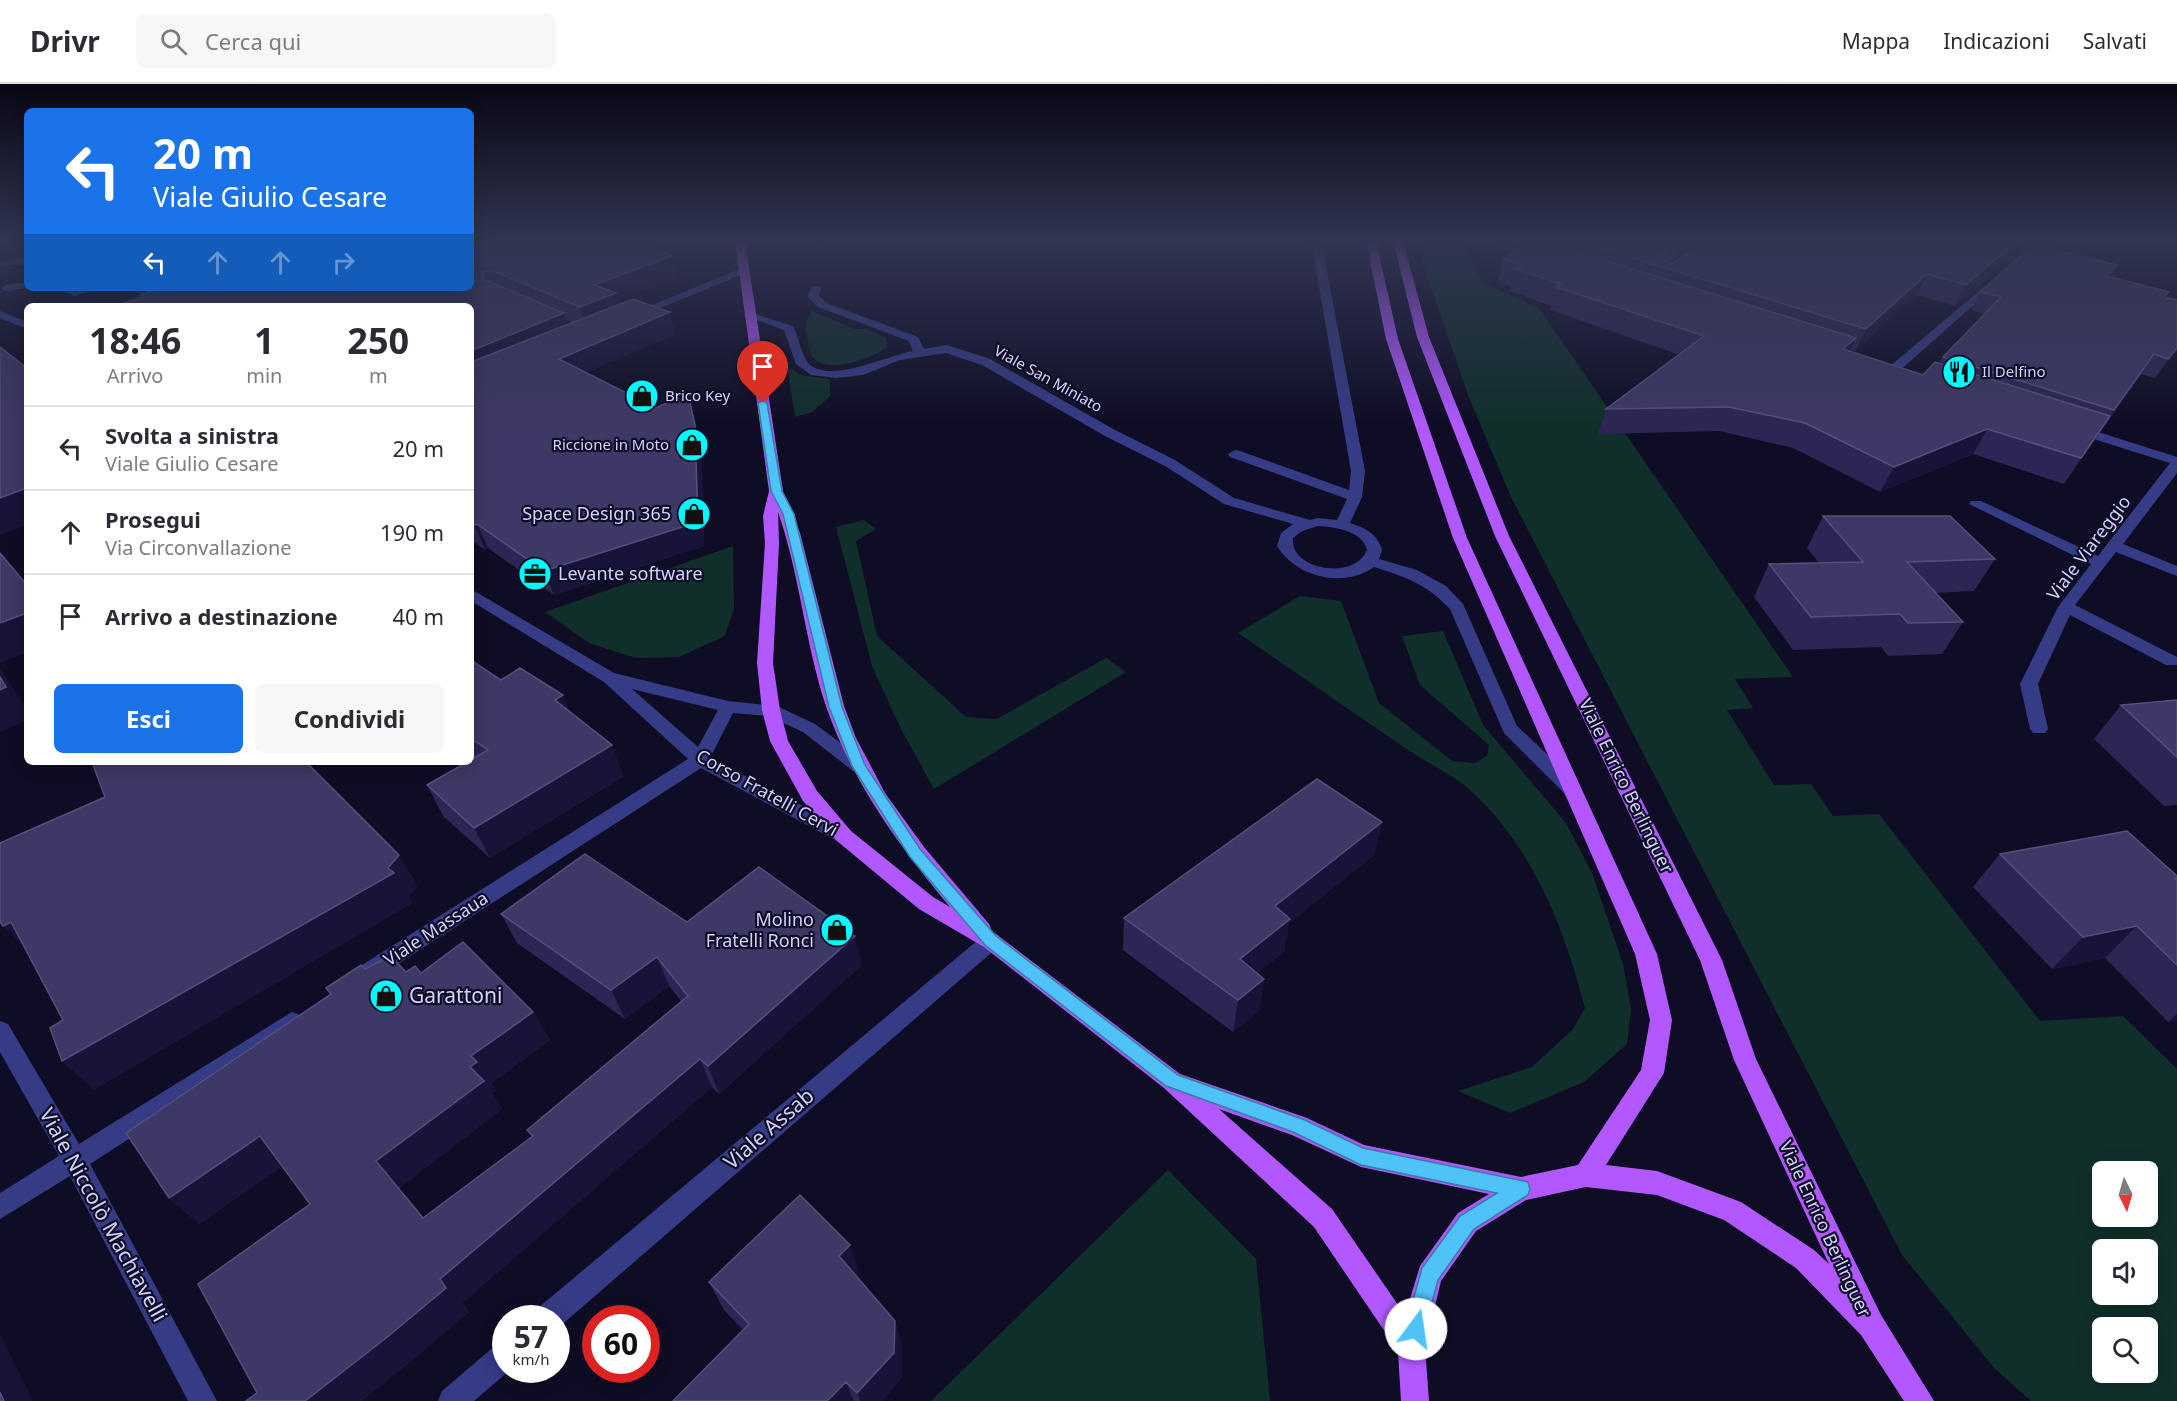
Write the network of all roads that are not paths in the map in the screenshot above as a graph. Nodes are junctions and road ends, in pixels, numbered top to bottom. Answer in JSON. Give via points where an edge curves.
{"nodes":[{"id":1,"x":665,"y":302,"type":"edge"},
{"id":2,"x":748,"y":302,"type":"edge"},
{"id":3,"x":820,"y":302,"type":"edge"},
{"id":4,"x":1327,"y":302,"type":"edge"},
{"id":5,"x":1384,"y":302,"type":"edge"},
{"id":6,"x":1414,"y":302,"type":"edge"},
{"id":7,"x":1970,"y":302,"type":"edge"},
{"id":8,"x":0,"y":314,"type":"edge"},
{"id":9,"x":749,"y":315,"type":"junction"},
{"id":10,"x":617,"y":322,"type":"edge"},
{"id":11,"x":24,"y":325,"type":"edge"},
{"id":12,"x":919,"y":352,"type":"junction"},
{"id":13,"x":1894,"y":370,"type":"edge"},
{"id":14,"x":2064,"y":425,"type":"edge"},
{"id":15,"x":1235,"y":454,"type":"dead end"},
{"id":16,"x":2177,"y":463,"type":"edge"},
{"id":17,"x":776,"y":491,"type":"junction"},
{"id":18,"x":1355,"y":497,"type":"junction"},
{"id":19,"x":1976,"y":504,"type":"dead end"},
{"id":20,"x":1306,"y":523,"type":"junction"},
{"id":21,"x":1342,"y":524,"type":"junction"},
{"id":22,"x":2114,"y":546,"type":"junction"},
{"id":23,"x":1371,"y":561,"type":"junction"},
{"id":24,"x":2101,"y":563,"type":"junction"},
{"id":25,"x":2177,"y":571,"type":"edge"},
{"id":26,"x":474,"y":596,"type":"edge"},
{"id":27,"x":2066,"y":608,"type":"junction"},
{"id":28,"x":2172,"y":661,"type":"dead end"},
{"id":29,"x":610,"y":678,"type":"junction"},
{"id":30,"x":728,"y":707,"type":"junction"},
{"id":31,"x":771,"y":710,"type":"junction"},
{"id":32,"x":2039,"y":729,"type":"dead end"},
{"id":33,"x":700,"y":760,"type":"junction"},
{"id":34,"x":859,"y":766,"type":"junction"},
{"id":35,"x":1573,"y":790,"type":"junction"},
{"id":36,"x":844,"y":836,"type":"junction"},
{"id":37,"x":991,"y":941,"type":"junction"},
{"id":38,"x":357,"y":980,"type":"edge"},
{"id":39,"x":307,"y":1012,"type":"edge"},
{"id":40,"x":0,"y":1031,"type":"edge"},
{"id":41,"x":1172,"y":1081,"type":"junction"},
{"id":42,"x":75,"y":1160,"type":"junction"},
{"id":43,"x":1586,"y":1175,"type":"junction"},
{"id":44,"x":1521,"y":1189,"type":"junction"},
{"id":45,"x":0,"y":1208,"type":"edge"},
{"id":46,"x":563,"y":1305,"type":"edge"},
{"id":47,"x":1871,"y":1325,"type":"junction"},
{"id":48,"x":1411,"y":1347,"type":"junction"},
{"id":49,"x":492,"y":1367,"type":"edge"},
{"id":50,"x":203,"y":1401,"type":"edge"},
{"id":51,"x":452,"y":1401,"type":"edge"},
{"id":52,"x":1415,"y":1401,"type":"edge"},
{"id":53,"x":1920,"y":1401,"type":"edge"}],
"edges":[{"from":1,"to":10,"type":"street"},
{"from":2,"to":9,"type":"main road"},
{"from":3,"to":12,"type":"street","via":[[914,339]]},
{"from":4,"to":18,"type":"street","via":[[1358,471]]},
{"from":5,"to":35,"type":"main road","via":[[1392,339],[1460,538]]},
{"from":6,"to":47,"type":"main road","name":"Viale Enrico Berlinguer","via":[[1423,337],[1503,536],[1711,960],[1745,1060]]},
{"from":7,"to":13,"type":"street"},
{"from":8,"to":11,"type":"street"},
{"from":9,"to":12,"type":"street","name":"Viale San Miniato","via":[[789,328],[802,364],[811,371],[863,371]]},
{"from":9,"to":17,"type":"main road"},
{"from":12,"to":20,"type":"street","name":"Viale San Miniato","via":[[947,349],[986,362],[1170,463],[1228,501]]},
{"from":14,"to":16,"type":"street"},
{"from":15,"to":18,"type":"street"},
{"from":16,"to":22,"type":"street","name":"Viale Viareggio"},
{"from":17,"to":31,"type":"main road","via":[[770,516],[765,663]]},
{"from":17,"to":34,"type":"main road","via":[[789,514],[835,707]]},
{"from":18,"to":21,"type":"street"},
{"from":19,"to":24,"type":"street"},
{"from":20,"to":21,"type":"street"},
{"from":20,"to":23,"type":"street","via":[[1290,531],[1284,544],[1286,553],[1305,568],[1350,572]]},
{"from":21,"to":23,"type":"street","via":[[1366,536],[1374,552]]},
{"from":22,"to":24,"type":"street","name":"Viale Viareggio"},
{"from":22,"to":25,"type":"street"},
{"from":23,"to":35,"type":"street","via":[[1412,573],[1440,588],[1458,607],[1510,729]]},
{"from":24,"to":27,"type":"street","name":"Viale Viareggio"},
{"from":26,"to":29,"type":"street","name":"Corso Fratelli Cervi"},
{"from":27,"to":28,"type":"street"},
{"from":27,"to":32,"type":"street","name":"Viale Viareggio","via":[[2029,684]]},
{"from":29,"to":30,"type":"street","name":"Corso Fratelli Cervi"},
{"from":29,"to":33,"type":"street","name":"Corso Fratelli Cervi"},
{"from":30,"to":31,"type":"street","name":"Corso Fratelli Cervi"},
{"from":30,"to":33,"type":"street","name":"Viale Massaua"},
{"from":31,"to":34,"type":"street","name":"Corso Fratelli Cervi","via":[[809,728]]},
{"from":31,"to":36,"type":"main road","via":[[779,741],[810,796]]},
{"from":33,"to":36,"type":"street","name":"Corso Fratelli Cervi"},
{"from":33,"to":38,"type":"street","name":"Viale Massaua"},
{"from":34,"to":37,"type":"main road","via":[[915,853]]},
{"from":35,"to":43,"type":"main road","via":[[1646,954],[1661,1020],[1652,1073]]},
{"from":36,"to":37,"type":"main road","via":[[926,903]]},
{"from":37,"to":41,"type":"main road"},
{"from":37,"to":46,"type":"street","name":"Viale Assab"},
{"from":39,"to":42,"type":"street"},
{"from":40,"to":42,"type":"street","name":"Viale Niccolò Machiavelli"},
{"from":41,"to":44,"type":"main road","via":[[1299,1126],[1361,1156]]},
{"from":41,"to":48,"type":"main road","via":[[1323,1218]]},
{"from":42,"to":45,"type":"street"},
{"from":42,"to":50,"type":"street","name":"Viale Niccolò Machiavelli"},
{"from":43,"to":44,"type":"main road"},
{"from":43,"to":47,"type":"main road","via":[[1657,1183],[1732,1211],[1805,1259]]},
{"from":44,"to":48,"type":"main road","via":[[1467,1222],[1429,1275]]},
{"from":47,"to":53,"type":"main road"},
{"from":48,"to":52,"type":"main road"},
{"from":49,"to":51,"type":"street"}]}
